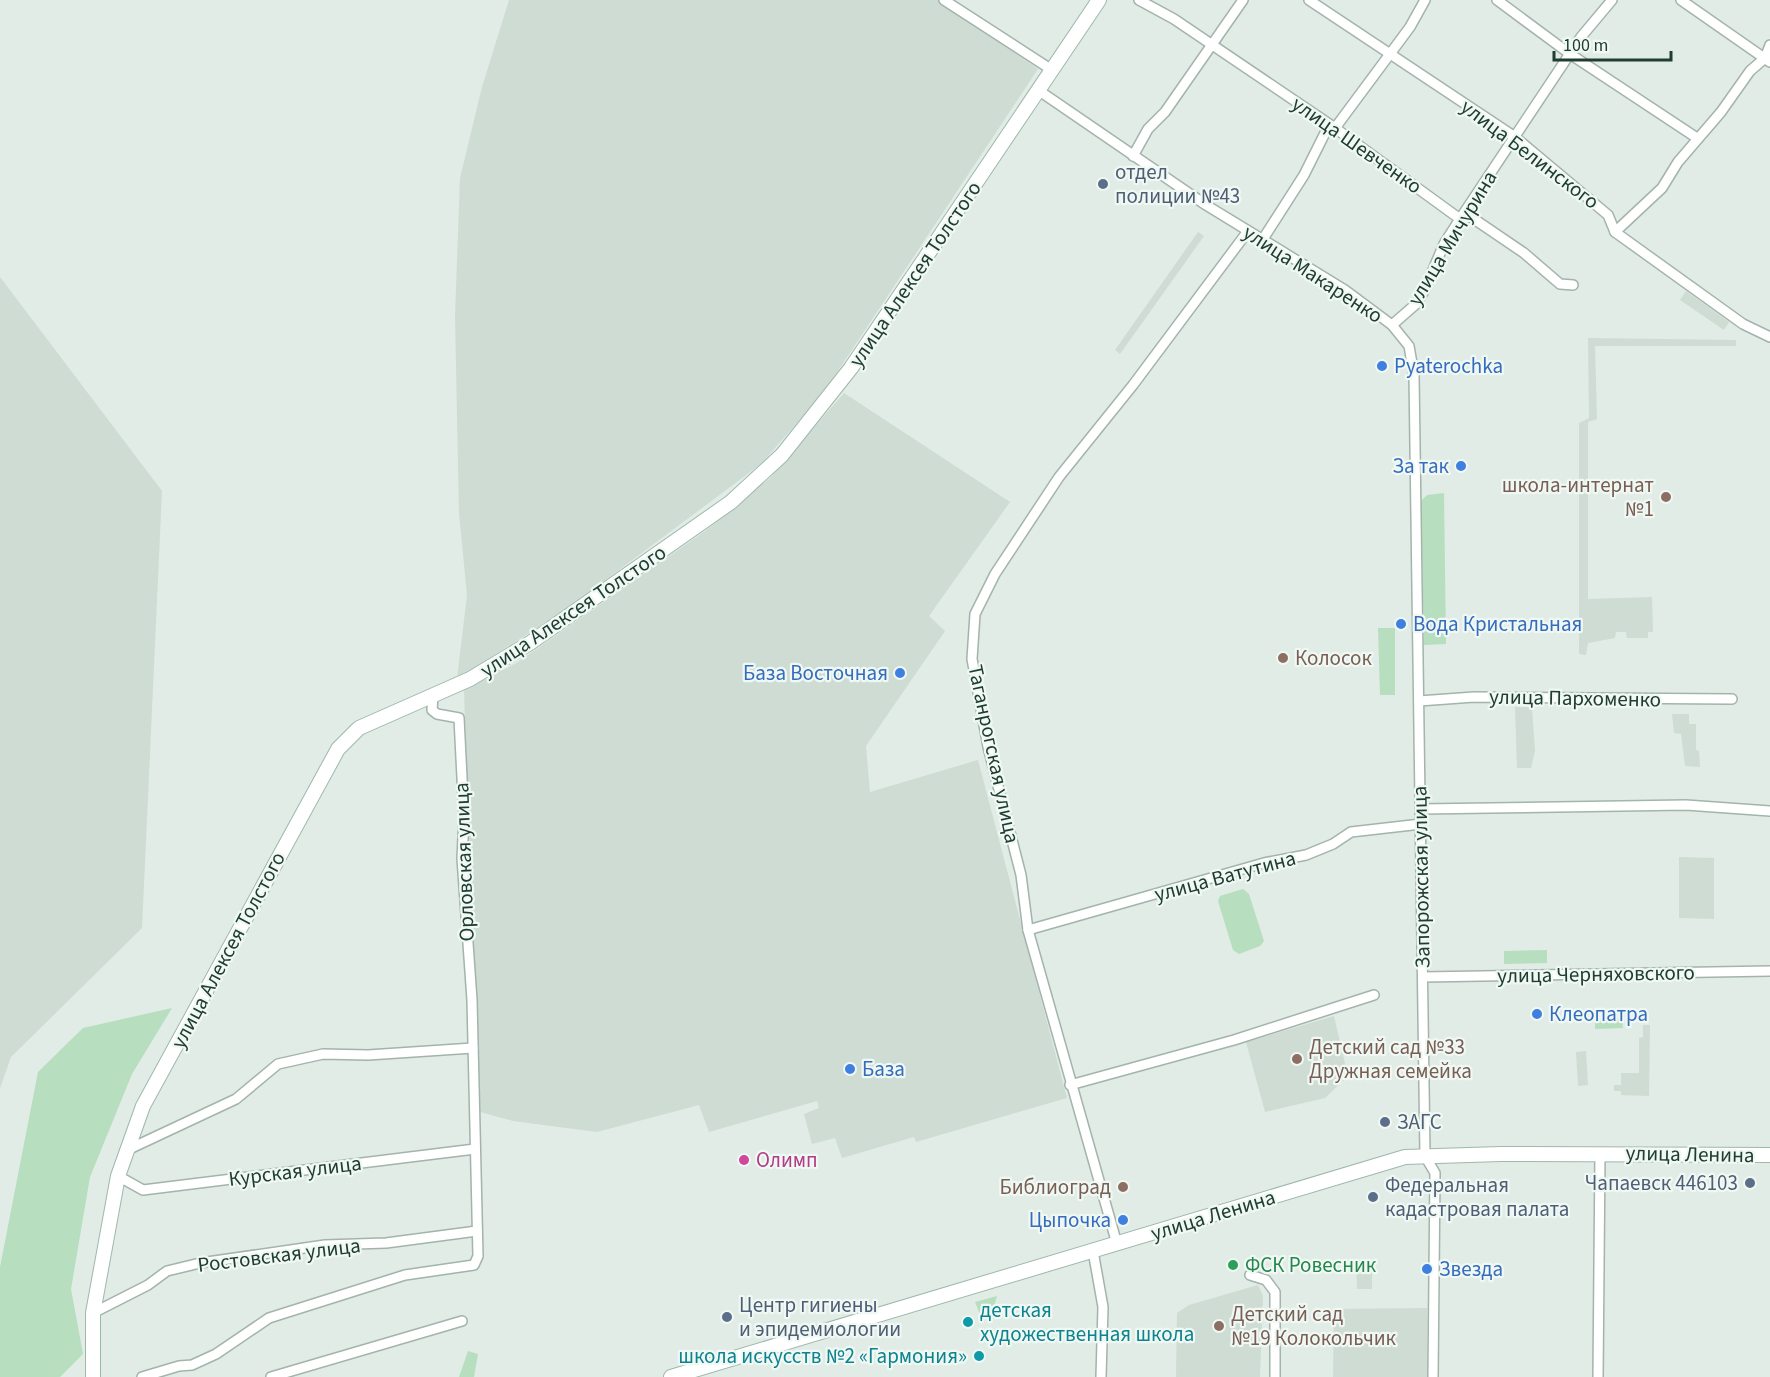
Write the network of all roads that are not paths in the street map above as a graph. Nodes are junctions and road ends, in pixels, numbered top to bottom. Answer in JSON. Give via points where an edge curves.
{"nodes":[{"id":1,"x":944,"y":0,"type":"edge"},
{"id":2,"x":964,"y":0,"type":"edge"},
{"id":3,"x":1100,"y":0,"type":"edge"},
{"id":4,"x":1139,"y":0,"type":"edge"},
{"id":5,"x":1243,"y":0,"type":"edge"},
{"id":6,"x":1309,"y":0,"type":"edge"},
{"id":7,"x":1425,"y":0,"type":"edge"},
{"id":8,"x":1497,"y":0,"type":"edge"},
{"id":9,"x":1612,"y":0,"type":"edge"},
{"id":10,"x":1681,"y":0,"type":"edge"},
{"id":11,"x":957,"y":9,"type":"junction"},
{"id":12,"x":1211,"y":45,"type":"junction"},
{"id":13,"x":1770,"y":45,"type":"edge"},
{"id":14,"x":1570,"y":54,"type":"junction"},
{"id":15,"x":1389,"y":55,"type":"junction"},
{"id":16,"x":1767,"y":60,"type":"edge"},
{"id":17,"x":1052,"y":70,"type":"junction"},
{"id":18,"x":1038,"y":90,"type":"junction"},
{"id":19,"x":1335,"y":128,"type":"junction"},
{"id":20,"x":1515,"y":137,"type":"junction"},
{"id":21,"x":1697,"y":138,"type":"junction"},
{"id":22,"x":1133,"y":156,"type":"junction"},
{"id":23,"x":1460,"y":219,"type":"junction"},
{"id":24,"x":1248,"y":231,"type":"junction"},
{"id":25,"x":1616,"y":232,"type":"junction"},
{"id":26,"x":1263,"y":238,"type":"junction"},
{"id":27,"x":1573,"y":285,"type":"dead end"},
{"id":28,"x":1392,"y":325,"type":"junction"},
{"id":29,"x":1770,"y":337,"type":"edge"},
{"id":30,"x":1414,"y":375,"type":"joint"},
{"id":31,"x":433,"y":696,"type":"junction"},
{"id":32,"x":1732,"y":699,"type":"dead end"},
{"id":33,"x":1419,"y":700,"type":"junction"},
{"id":34,"x":1420,"y":809,"type":"junction"},
{"id":35,"x":1770,"y":811,"type":"edge"},
{"id":36,"x":1421,"y":824,"type":"junction"},
{"id":37,"x":1028,"y":930,"type":"junction"},
{"id":38,"x":1770,"y":971,"type":"edge"},
{"id":39,"x":1423,"y":977,"type":"junction"},
{"id":40,"x":1374,"y":995,"type":"dead end"},
{"id":41,"x":473,"y":1048,"type":"junction"},
{"id":42,"x":1070,"y":1085,"type":"junction"},
{"id":43,"x":475,"y":1149,"type":"junction"},
{"id":44,"x":125,"y":1151,"type":"junction"},
{"id":45,"x":1600,"y":1153,"type":"junction"},
{"id":46,"x":1770,"y":1155,"type":"edge"},
{"id":47,"x":1425,"y":1156,"type":"junction"},
{"id":48,"x":118,"y":1176,"type":"junction"},
{"id":49,"x":477,"y":1232,"type":"junction"},
{"id":50,"x":1116,"y":1244,"type":"junction"},
{"id":51,"x":1093,"y":1251,"type":"junction"},
{"id":52,"x":1250,"y":1275,"type":"dead end"},
{"id":53,"x":93,"y":1313,"type":"junction"},
{"id":54,"x":462,"y":1321,"type":"dead end"},
{"id":55,"x":678,"y":1376,"type":"edge"},
{"id":56,"x":93,"y":1377,"type":"edge"},
{"id":57,"x":142,"y":1377,"type":"edge"},
{"id":58,"x":271,"y":1377,"type":"edge"},
{"id":59,"x":1101,"y":1377,"type":"edge"},
{"id":60,"x":1275,"y":1377,"type":"edge"},
{"id":61,"x":1434,"y":1377,"type":"edge"},
{"id":62,"x":1598,"y":1377,"type":"edge"}],
"edges":[{"from":1,"to":11,"type":"street"},
{"from":2,"to":11,"type":"street"},
{"from":3,"to":17,"type":"street","name":"улица Алексея Толстого"},
{"from":4,"to":12,"type":"street","name":"улица Шевченко"},
{"from":5,"to":12,"type":"street"},
{"from":6,"to":15,"type":"street","name":"улица Белинского"},
{"from":7,"to":15,"type":"street"},
{"from":8,"to":14,"type":"street"},
{"from":9,"to":14,"type":"street","name":"улица Мичурина"},
{"from":10,"to":16,"type":"street"},
{"from":11,"to":17,"type":"street"},
{"from":12,"to":19,"type":"street","name":"улица Шевченко"},
{"from":12,"to":22,"type":"street","via":[[1165,112],[1148,129]]},
{"from":13,"to":16,"type":"street"},
{"from":14,"to":20,"type":"street","name":"улица Мичурина"},
{"from":14,"to":21,"type":"street"},
{"from":15,"to":19,"type":"street"},
{"from":15,"to":20,"type":"street","name":"улица Белинского"},
{"from":16,"to":21,"type":"street","via":[[1750,71]]},
{"from":17,"to":18,"type":"street","name":"улица Алексея Толстого"},
{"from":18,"to":22,"type":"street","name":"улица Макаренко"},
{"from":18,"to":31,"type":"street","name":"улица Алексея Толстого","via":[[858,359],[782,455],[731,502],[588,603],[483,672]]},
{"from":19,"to":23,"type":"street","name":"улица Шевченко"},
{"from":19,"to":26,"type":"street","via":[[1326,132],[1304,175]]},
{"from":20,"to":23,"type":"street","name":"улица Мичурина"},
{"from":20,"to":25,"type":"street","name":"улица Белинского","via":[[1608,215]]},
{"from":21,"to":25,"type":"street","via":[[1662,188]]},
{"from":22,"to":24,"type":"street","name":"улица Макаренко"},
{"from":23,"to":27,"type":"street","name":"улица Шевченко","via":[[1471,217],[1524,253],[1560,284]]},
{"from":23,"to":28,"type":"street","name":"улица Мичурина","via":[[1416,304]]},
{"from":24,"to":26,"type":"street","name":"улица Макаренко"},
{"from":24,"to":37,"type":"street","name":"Таганрогская улица","via":[[1059,477],[995,574],[975,614],[972,659],[988,747],[1021,875]]},
{"from":25,"to":29,"type":"street","name":"улица Белинского","via":[[1743,324]]},
{"from":26,"to":28,"type":"street","name":"улица Макаренко"},
{"from":28,"to":30,"type":"street","name":"улица Макаренко","via":[[1408,345]]},
{"from":30,"to":33,"type":"street","name":"Запорожская улица"},
{"from":31,"to":41,"type":"street","name":"Орловская улица","via":[[432,710],[459,718]]},
{"from":31,"to":44,"type":"street","name":"улица Алексея Толстого","via":[[359,728],[338,749],[149,1096]]},
{"from":32,"to":33,"type":"street","name":"улица Пархоменко"},
{"from":33,"to":34,"type":"street","name":"Запорожская улица"},
{"from":34,"to":35,"type":"street","via":[[1686,805]]},
{"from":34,"to":36,"type":"street","name":"Запорожская улица"},
{"from":36,"to":37,"type":"street","name":"улица Ватутина","via":[[1351,832],[1306,855],[1264,863]]},
{"from":36,"to":39,"type":"street","name":"Запорожская улица"},
{"from":37,"to":42,"type":"street","name":"Таганрогская улица"},
{"from":38,"to":39,"type":"street","name":"улица Черняховского"},
{"from":39,"to":47,"type":"street","name":"Запорожская улица"},
{"from":40,"to":42,"type":"street","via":[[1234,1040]]},
{"from":41,"to":43,"type":"street","name":"Орловская улица"},
{"from":41,"to":44,"type":"street","via":[[323,1054],[285,1062],[236,1099]]},
{"from":42,"to":50,"type":"street","name":"Таганрогская улица"},
{"from":43,"to":48,"type":"street","name":"Курская улица","via":[[143,1190]]},
{"from":43,"to":49,"type":"street","name":"Орловская улица"},
{"from":44,"to":48,"type":"street","name":"улица Алексея Толстого"},
{"from":45,"to":46,"type":"street","name":"улица Ленина"},
{"from":45,"to":47,"type":"street","name":"улица Ленина"},
{"from":45,"to":62,"type":"street"},
{"from":47,"to":50,"type":"street","name":"улица Ленина","via":[[1372,1166]]},
{"from":47,"to":61,"type":"street","name":"Запорожская улица","via":[[1434,1173]]},
{"from":48,"to":53,"type":"street","name":"улица Алексея Толстого"},
{"from":49,"to":53,"type":"street","name":"Ростовская улица","via":[[386,1243],[325,1245],[200,1263],[167,1271]]},
{"from":49,"to":57,"type":"street","name":"Орловская улица","via":[[478,1256],[474,1265],[405,1275],[269,1318],[216,1354],[192,1365]]},
{"from":50,"to":51,"type":"street","name":"улица Ленина"},
{"from":51,"to":55,"type":"street","name":"улица Ленина"},
{"from":51,"to":59,"type":"street","via":[[1103,1307]]},
{"from":52,"to":60,"type":"street","via":[[1266,1280],[1275,1292]]},
{"from":53,"to":56,"type":"street","name":"улица Алексея Толстого"},
{"from":54,"to":58,"type":"street"}]}
